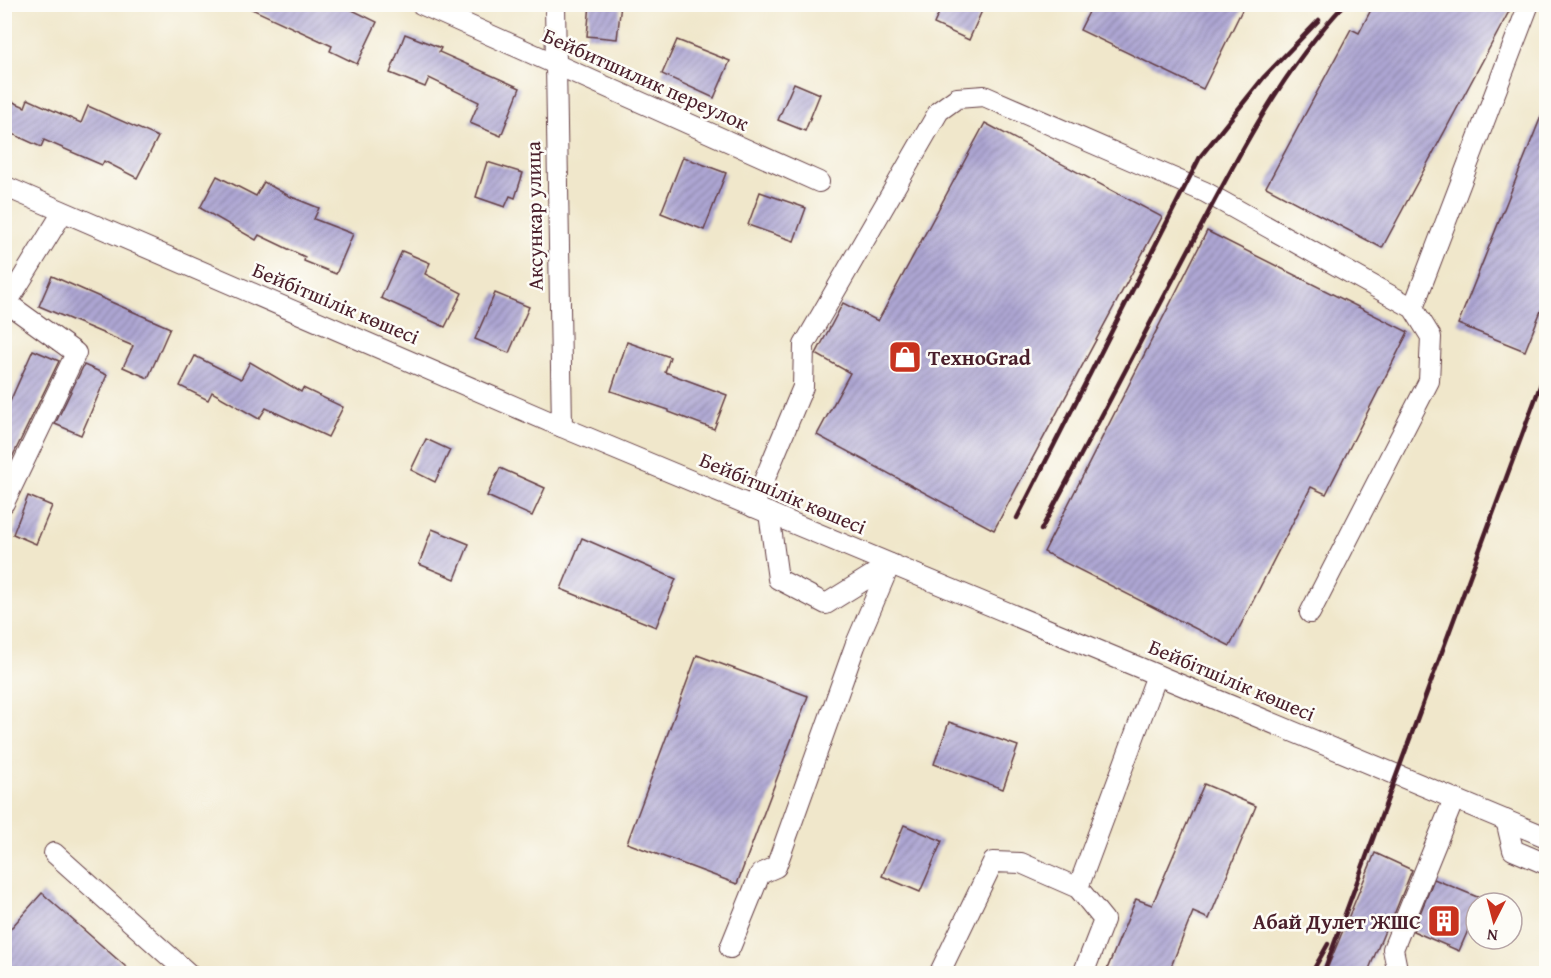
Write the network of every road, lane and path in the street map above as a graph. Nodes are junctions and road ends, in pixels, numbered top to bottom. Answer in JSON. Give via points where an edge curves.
{"nodes":[{"id":1,"x":421,"y":4,"type":"edge"},
{"id":2,"x":555,"y":4,"type":"edge"},
{"id":3,"x":1529,"y":4,"type":"edge"},
{"id":4,"x":556,"y":65,"type":"junction"},
{"id":5,"x":819,"y":182,"type":"dead end"},
{"id":6,"x":4,"y":186,"type":"edge"},
{"id":7,"x":63,"y":212,"type":"junction"},
{"id":8,"x":1413,"y":308,"type":"junction"},
{"id":9,"x":562,"y":427,"type":"junction"},
{"id":10,"x":4,"y":502,"type":"edge"},
{"id":11,"x":761,"y":510,"type":"junction"},
{"id":12,"x":890,"y":564,"type":"junction"},
{"id":13,"x":1310,"y":613,"type":"dead end"},
{"id":14,"x":1157,"y":675,"type":"junction"},
{"id":15,"x":1454,"y":799,"type":"junction"},
{"id":16,"x":1506,"y":820,"type":"junction"},
{"id":17,"x":1546,"y":837,"type":"edge"},
{"id":18,"x":54,"y":853,"type":"dead end"},
{"id":19,"x":1546,"y":864,"type":"edge"},
{"id":20,"x":1078,"y":888,"type":"junction"},
{"id":21,"x":730,"y":948,"type":"dead end"},
{"id":22,"x":189,"y":974,"type":"edge"},
{"id":23,"x":939,"y":974,"type":"edge"},
{"id":24,"x":1083,"y":974,"type":"edge"},
{"id":25,"x":1398,"y":974,"type":"edge"}],
"edges":[{"from":1,"to":4,"type":"street","name":"Бейбитшилик переулок"},
{"from":2,"to":4,"type":"street","name":"Аксункар улица"},
{"from":3,"to":8,"type":"street"},
{"from":4,"to":5,"type":"street","name":"Бейбитшилик переулок"},
{"from":4,"to":9,"type":"street","name":"Аксункар улица"},
{"from":6,"to":7,"type":"street","name":"Бейбітшілік көшесі"},
{"from":7,"to":9,"type":"street","name":"Бейбітшілік көшесі"},
{"from":7,"to":10,"type":"street","via":[[7,303],[76,353]]},
{"from":8,"to":11,"type":"street","via":[[1204,192],[984,96],[957,98],[939,111],[804,345],[803,387]]},
{"from":8,"to":13,"type":"street","via":[[1431,336],[1429,381]]},
{"from":9,"to":11,"type":"street","name":"Бейбітшілік көшесі"},
{"from":11,"to":12,"type":"street","name":"Бейбітшілік көшесі"},
{"from":11,"to":12,"type":"street","via":[[778,579],[826,604]]},
{"from":12,"to":14,"type":"street","name":"Бейбітшілік көшесі"},
{"from":12,"to":21,"type":"street","via":[[855,646],[776,867],[760,874]]},
{"from":14,"to":15,"type":"street","name":"Бейбітшілік көшесі"},
{"from":14,"to":20,"type":"street"},
{"from":15,"to":16,"type":"street","name":"Бейбітшілік көшесі"},
{"from":15,"to":25,"type":"street","via":[[1393,949]]},
{"from":16,"to":17,"type":"street","name":"Бейбітшілік көшесі"},
{"from":16,"to":19,"type":"street","via":[[1513,850]]},
{"from":18,"to":22,"type":"street"},
{"from":20,"to":23,"type":"street","via":[[1022,863],[993,862]]},
{"from":20,"to":24,"type":"street","via":[[1104,920]]}]}
